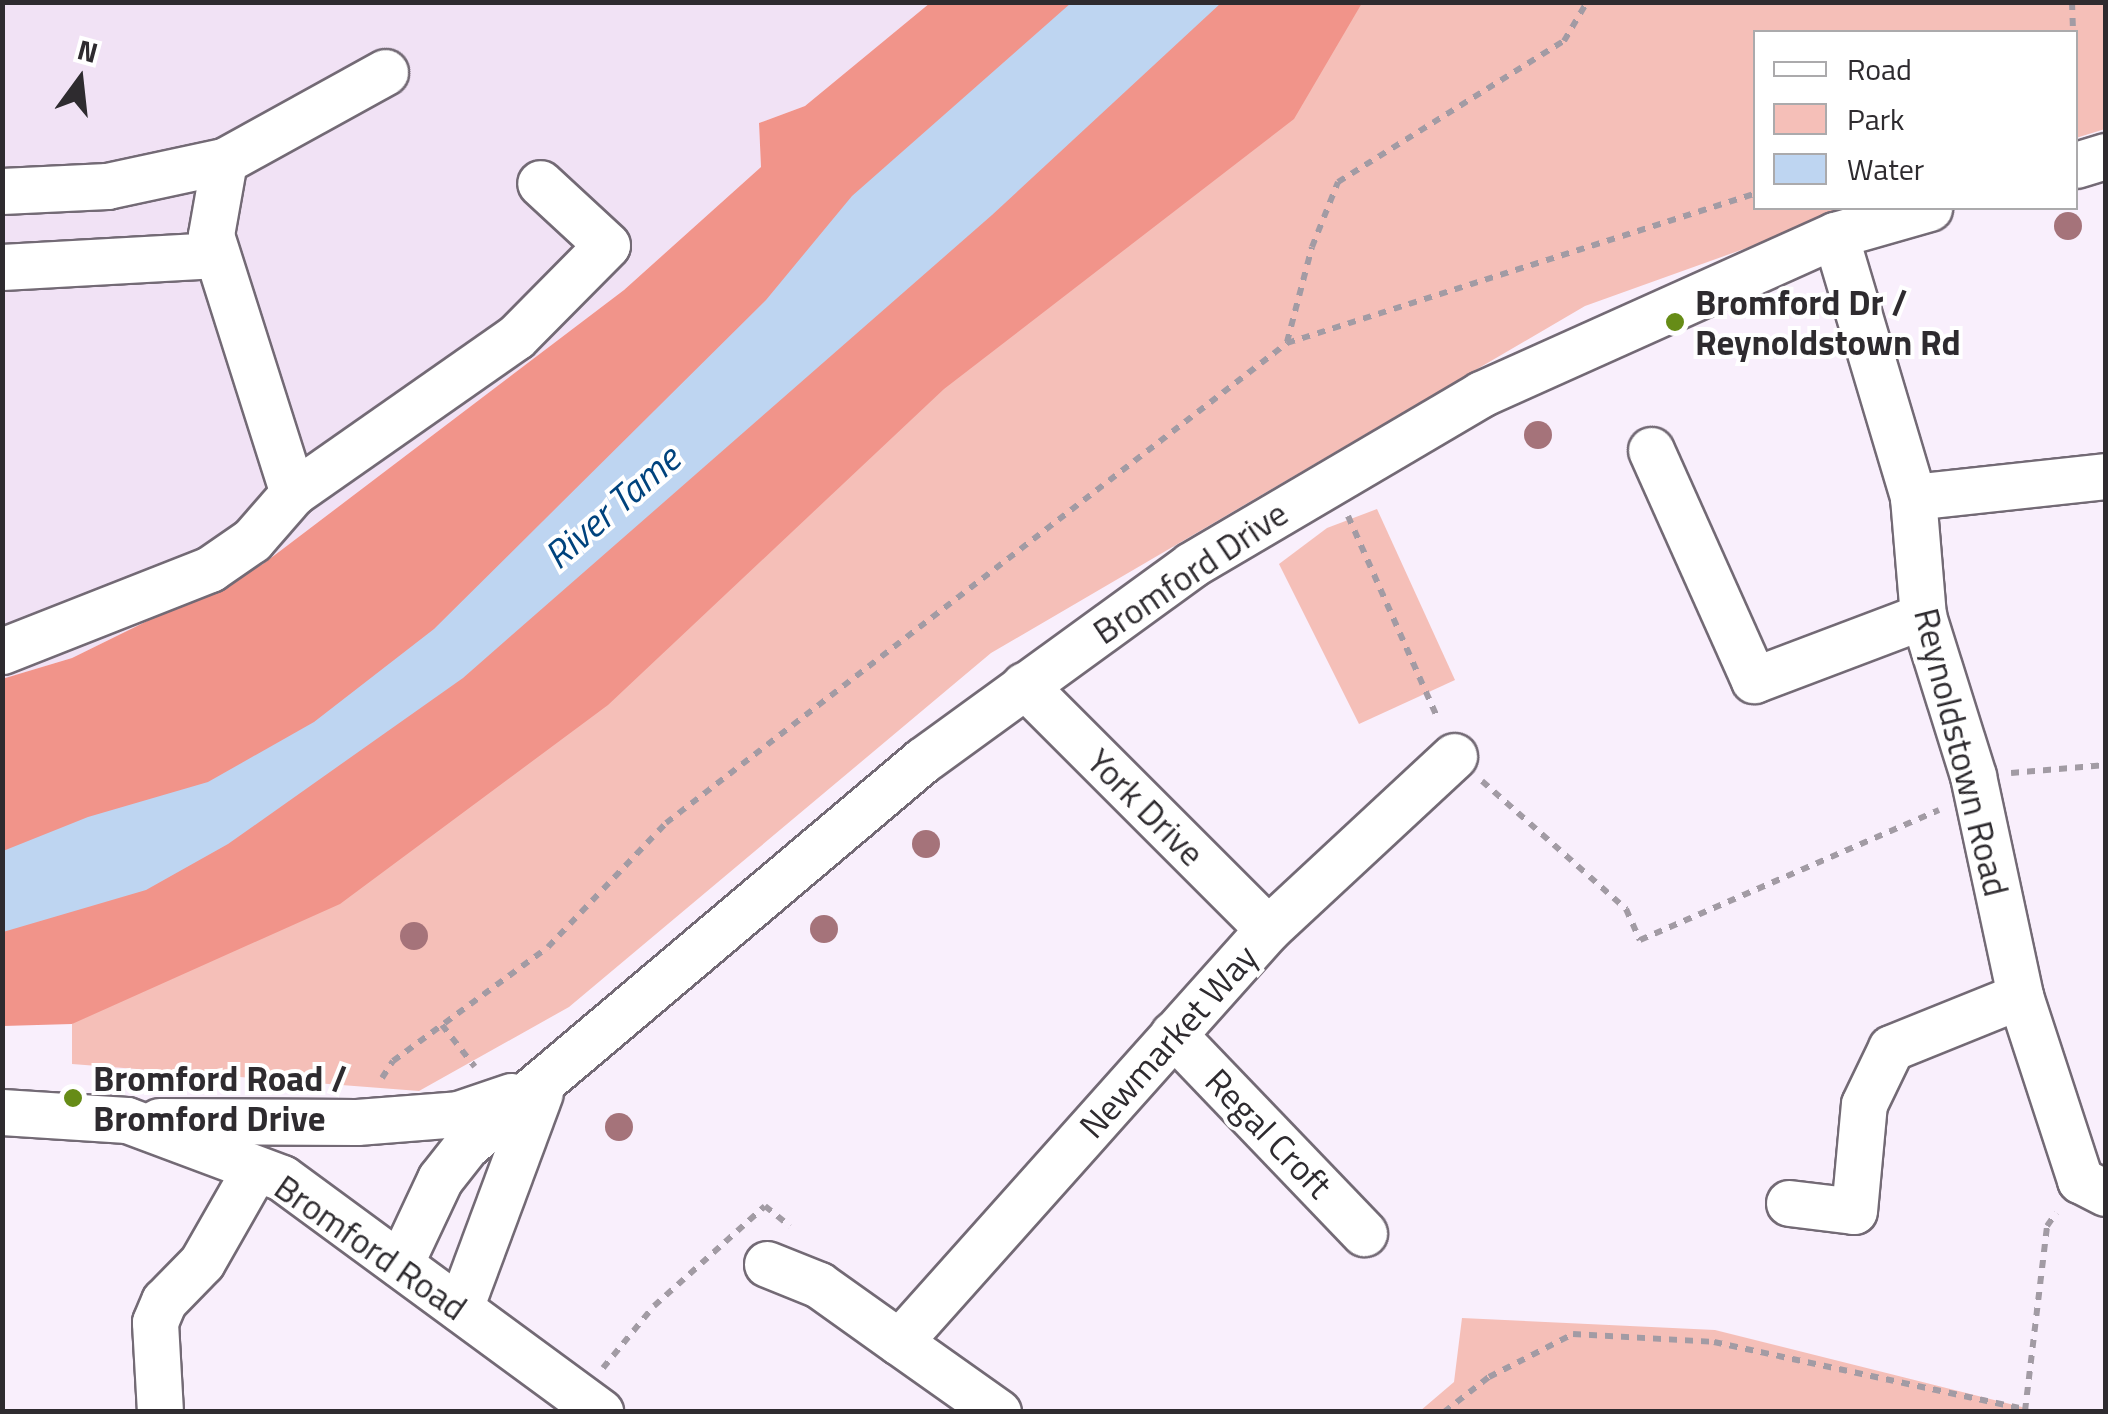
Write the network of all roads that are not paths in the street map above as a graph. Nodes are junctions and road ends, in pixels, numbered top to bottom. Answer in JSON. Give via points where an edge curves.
{"nodes":[{"id":1,"x":385,"y":72,"type":"dead end"},
{"id":2,"x":2106,"y":156,"type":"edge"},
{"id":3,"x":224,"y":162,"type":"junction"},
{"id":4,"x":2078,"y":164,"type":"edge"},
{"id":5,"x":540,"y":182,"type":"dead end"},
{"id":6,"x":2,"y":191,"type":"edge"},
{"id":7,"x":1922,"y":210,"type":"edge"},
{"id":8,"x":1835,"y":235,"type":"junction"},
{"id":9,"x":217,"y":255,"type":"junction"},
{"id":10,"x":2,"y":267,"type":"edge"},
{"id":11,"x":1652,"y":450,"type":"dead end"},
{"id":12,"x":2106,"y":476,"type":"edge"},
{"id":13,"x":294,"y":493,"type":"junction"},
{"id":14,"x":1912,"y":497,"type":"junction"},
{"id":15,"x":1924,"y":616,"type":"junction"},
{"id":16,"x":2,"y":651,"type":"edge"},
{"id":17,"x":1024,"y":685,"type":"junction"},
{"id":18,"x":1454,"y":756,"type":"road end"},
{"id":19,"x":1268,"y":929,"type":"junction"},
{"id":20,"x":2020,"y":996,"type":"junction"},
{"id":21,"x":1173,"y":1034,"type":"junction"},
{"id":22,"x":543,"y":1086,"type":"junction"},
{"id":23,"x":2,"y":1112,"type":"edge"},
{"id":24,"x":126,"y":1120,"type":"junction"},
{"id":25,"x":255,"y":1168,"type":"junction"},
{"id":26,"x":2093,"y":1186,"type":"edge"},
{"id":27,"x":1789,"y":1202,"type":"dead end"},
{"id":28,"x":1364,"y":1233,"type":"dead end"},
{"id":29,"x":400,"y":1264,"type":"junction"},
{"id":30,"x":767,"y":1264,"type":"dead end"},
{"id":31,"x":460,"y":1308,"type":"junction"},
{"id":32,"x":900,"y":1342,"type":"junction"},
{"id":33,"x":160,"y":1412,"type":"edge"},
{"id":34,"x":600,"y":1412,"type":"edge"},
{"id":35,"x":998,"y":1412,"type":"edge"}],
"edges":[{"from":1,"to":3,"type":"street"},
{"from":2,"to":4,"type":"street"},
{"from":3,"to":6,"type":"street","via":[[106,186]]},
{"from":3,"to":9,"type":"street","via":[[211,234]]},
{"from":5,"to":13,"type":"street","via":[[607,245],[516,337]]},
{"from":7,"to":8,"type":"street","name":"Bromford Drive"},
{"from":8,"to":14,"type":"street","name":"Reynoldstown Road"},
{"from":8,"to":17,"type":"street","name":"Bromford Drive","via":[[1481,394],[1191,565]]},
{"from":9,"to":10,"type":"street"},
{"from":9,"to":13,"type":"street"},
{"from":11,"to":15,"type":"street","via":[[1754,680]]},
{"from":12,"to":14,"type":"street"},
{"from":13,"to":16,"type":"street","via":[[252,540],[210,569]]},
{"from":14,"to":15,"type":"street","name":"Reynoldstown Road"},
{"from":15,"to":20,"type":"street","name":"Reynoldstown Road","via":[[1972,776]]},
{"from":17,"to":19,"type":"street","name":"York Drive"},
{"from":17,"to":22,"type":"street","name":"Bromford Drive","via":[[810,853]]},
{"from":18,"to":19,"type":"street","name":"Newmarket Way"},
{"from":19,"to":21,"type":"street","name":"Newmarket Way"},
{"from":20,"to":26,"type":"street","name":"Reynoldstown Road"},
{"from":20,"to":27,"type":"street","via":[[1891,1048],[1864,1104],[1854,1212]]},
{"from":21,"to":28,"type":"street","name":"Regal Croft"},
{"from":21,"to":32,"type":"street","name":"Newmarket Way"},
{"from":22,"to":24,"type":"street","name":"Bromford Drive","via":[[458,1114],[357,1122]]},
{"from":22,"to":29,"type":"street","name":"Bromford Drive","via":[[466,1146],[440,1179]]},
{"from":22,"to":31,"type":"street","name":"Bromford Drive"},
{"from":23,"to":24,"type":"street","name":"Bromford Road"},
{"from":24,"to":25,"type":"street","name":"Bromford Road"},
{"from":25,"to":29,"type":"street","name":"Bromford Road","via":[[282,1178]]},
{"from":25,"to":33,"type":"street","via":[[202,1262],[164,1301],[156,1322]]},
{"from":29,"to":31,"type":"street","name":"Bromford Road"},
{"from":30,"to":32,"type":"street","via":[[819,1285]]},
{"from":31,"to":34,"type":"street","name":"Bromford Road"},
{"from":32,"to":35,"type":"street"}]}
